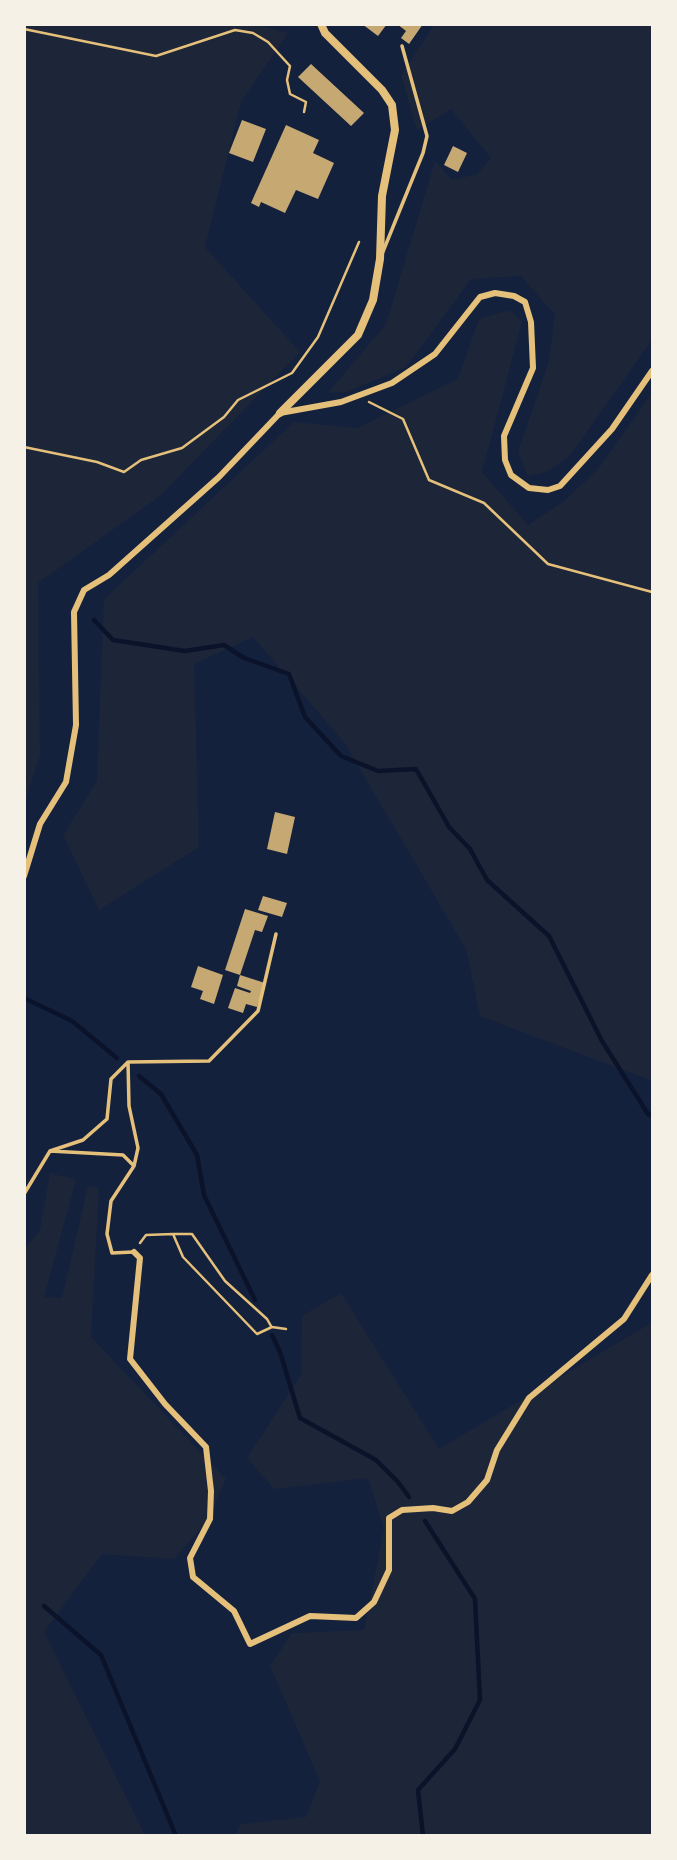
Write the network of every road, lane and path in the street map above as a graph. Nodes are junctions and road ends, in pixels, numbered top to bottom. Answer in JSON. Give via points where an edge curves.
{"nodes":[{"id":1,"x":321,"y":24,"type":"edge"},
{"id":2,"x":24,"y":29,"type":"edge"},
{"id":3,"x":402,"y":46,"type":"dead end"},
{"id":4,"x":304,"y":112,"type":"dead end"},
{"id":5,"x":359,"y":242,"type":"dead end"},
{"id":6,"x":380,"y":259,"type":"junction"},
{"id":7,"x":653,"y":371,"type":"edge"},
{"id":8,"x":357,"y":396,"type":"junction"},
{"id":9,"x":280,"y":414,"type":"junction"},
{"id":10,"x":24,"y":447,"type":"edge"},
{"id":11,"x":653,"y":592,"type":"edge"},
{"id":12,"x":24,"y":876,"type":"edge"},
{"id":13,"x":276,"y":934,"type":"dead end"},
{"id":14,"x":128,"y":1062,"type":"junction"},
{"id":15,"x":50,"y":1151,"type":"junction"},
{"id":16,"x":134,"y":1166,"type":"junction"},
{"id":17,"x":24,"y":1194,"type":"edge"},
{"id":18,"x":173,"y":1234,"type":"junction"},
{"id":19,"x":134,"y":1252,"type":"junction"},
{"id":20,"x":653,"y":1276,"type":"edge"},
{"id":21,"x":272,"y":1327,"type":"junction"},
{"id":22,"x":286,"y":1329,"type":"dead end"}],
"edges":[{"from":1,"to":6,"type":"street","via":[[392,105],[395,130],[382,196]]},
{"from":2,"to":4,"type":"path","via":[[156,56],[235,30],[253,33],[290,66],[290,94],[306,102]]},
{"from":3,"to":6,"type":"lane","via":[[427,136]]},
{"from":5,"to":10,"type":"path","via":[[318,337],[292,373],[238,400],[224,417],[182,448],[141,460],[124,472]]},
{"from":6,"to":9,"type":"street","via":[[373,300],[358,335]]},
{"from":7,"to":8,"type":"street","via":[[612,429],[560,486],[548,490],[529,488],[511,475],[505,460],[504,436],[533,368],[531,322],[525,302],[514,296],[495,293],[480,297],[435,354],[392,383]]},
{"from":8,"to":9,"type":"street"},
{"from":8,"to":11,"type":"path","via":[[404,419],[429,480],[484,503],[548,564]]},
{"from":9,"to":12,"type":"street","via":[[219,477],[109,575],[85,590],[74,612],[76,725],[66,782],[40,824]]},
{"from":13,"to":14,"type":"lane","via":[[258,1010],[209,1061]]},
{"from":14,"to":15,"type":"lane","via":[[111,1079],[107,1119],[83,1140]]},
{"from":14,"to":16,"type":"lane","via":[[129,1106],[138,1147]]},
{"from":15,"to":16,"type":"lane","via":[[123,1155]]},
{"from":15,"to":17,"type":"lane"},
{"from":16,"to":19,"type":"lane","via":[[111,1201],[107,1234],[112,1252]]},
{"from":18,"to":19,"type":"path","via":[[146,1235]]},
{"from":18,"to":21,"type":"path","via":[[192,1234],[225,1281]]},
{"from":18,"to":21,"type":"path","via":[[183,1257],[257,1334]]},
{"from":19,"to":20,"type":"street","via":[[140,1258],[130,1359],[206,1447],[210,1519],[190,1559],[192,1577],[234,1611],[250,1644],[310,1616],[356,1618],[374,1602],[389,1570],[389,1518],[402,1510],[452,1511],[468,1502],[487,1480],[498,1450],[529,1398],[624,1320]]},
{"from":21,"to":22,"type":"path"}]}
